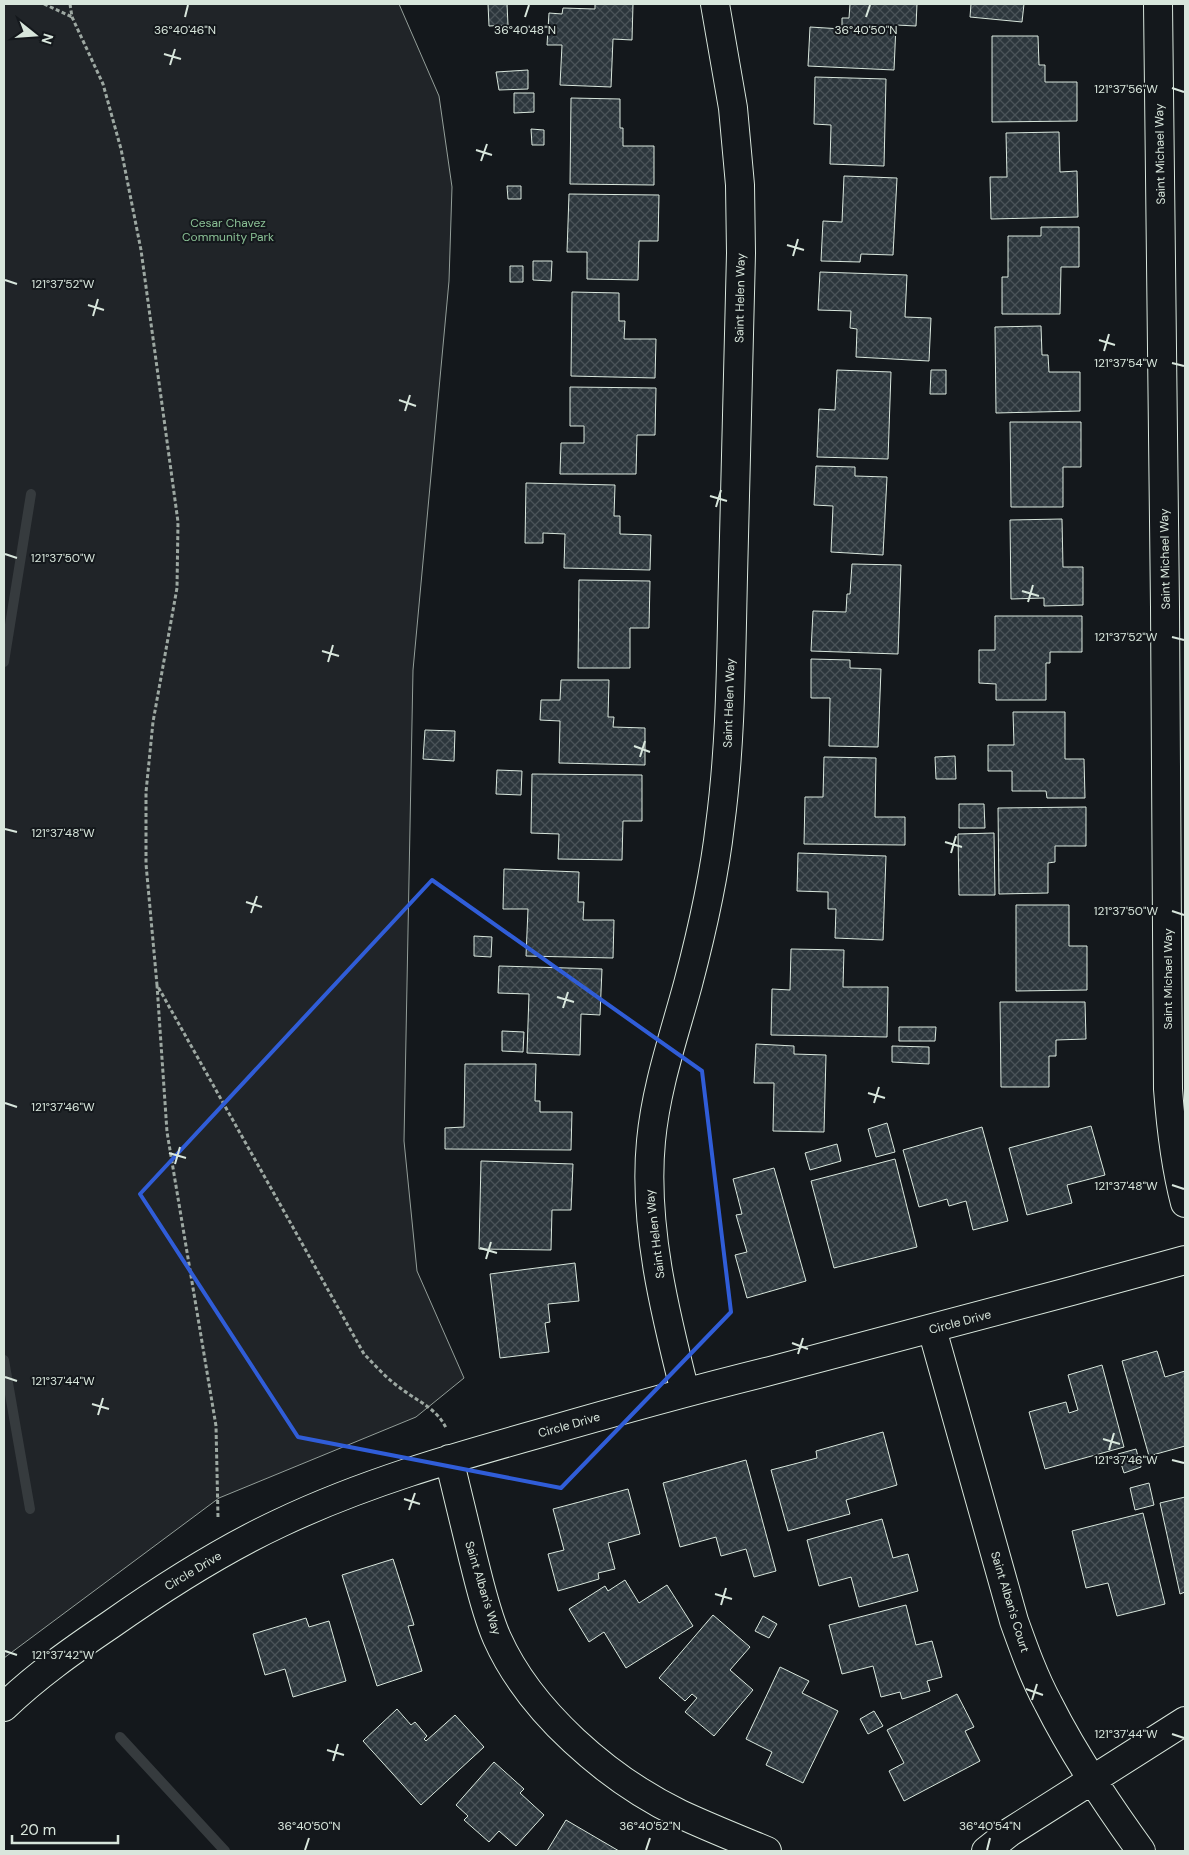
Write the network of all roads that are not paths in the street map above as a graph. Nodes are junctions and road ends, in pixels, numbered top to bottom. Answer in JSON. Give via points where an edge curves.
{"nodes":[{"id":1,"x":715,"y":4,"type":"edge"},
{"id":2,"x":1158,"y":4,"type":"edge"},
{"id":3,"x":1185,"y":1203,"type":"edge"},
{"id":4,"x":1185,"y":1260,"type":"edge"},
{"id":5,"x":932,"y":1329,"type":"junction"},
{"id":6,"x":685,"y":1392,"type":"junction"},
{"id":7,"x":453,"y":1457,"type":"junction"},
{"id":8,"x":4,"y":1707,"type":"edge"},
{"id":9,"x":1185,"y":1721,"type":"edge"},
{"id":10,"x":1091,"y":1779,"type":"junction"},
{"id":11,"x":767,"y":1851,"type":"edge"},
{"id":12,"x":986,"y":1851,"type":"edge"},
{"id":13,"x":1141,"y":1851,"type":"edge"}],
"edges":[{"from":1,"to":6,"type":"street","name":"Saint Helen Way","via":[[733,108],[740,185],[731,675],[726,763],[713,874],[702,929],[659,1092],[649,1174],[656,1256]]},
{"from":2,"to":3,"type":"street","name":"Saint Michael Way","via":[[1168,1090],[1173,1149]]},
{"from":4,"to":5,"type":"street","name":"Circle Drive"},
{"from":5,"to":6,"type":"street","name":"Circle Drive"},
{"from":5,"to":10,"type":"street","name":"Saint Alban's Court","via":[[1014,1622],[1047,1702]]},
{"from":6,"to":7,"type":"street","name":"Circle Drive"},
{"from":7,"to":8,"type":"street","name":"Circle Drive","via":[[351,1492],[281,1522],[218,1555],[99,1632]]},
{"from":7,"to":11,"type":"street","name":"Saint Alban's Way","via":[[478,1578],[497,1636],[523,1684],[559,1726],[620,1777],[679,1813]]},
{"from":9,"to":10,"type":"street"},
{"from":10,"to":12,"type":"street"},
{"from":10,"to":13,"type":"street","name":"Saint Alban's Court"}]}
